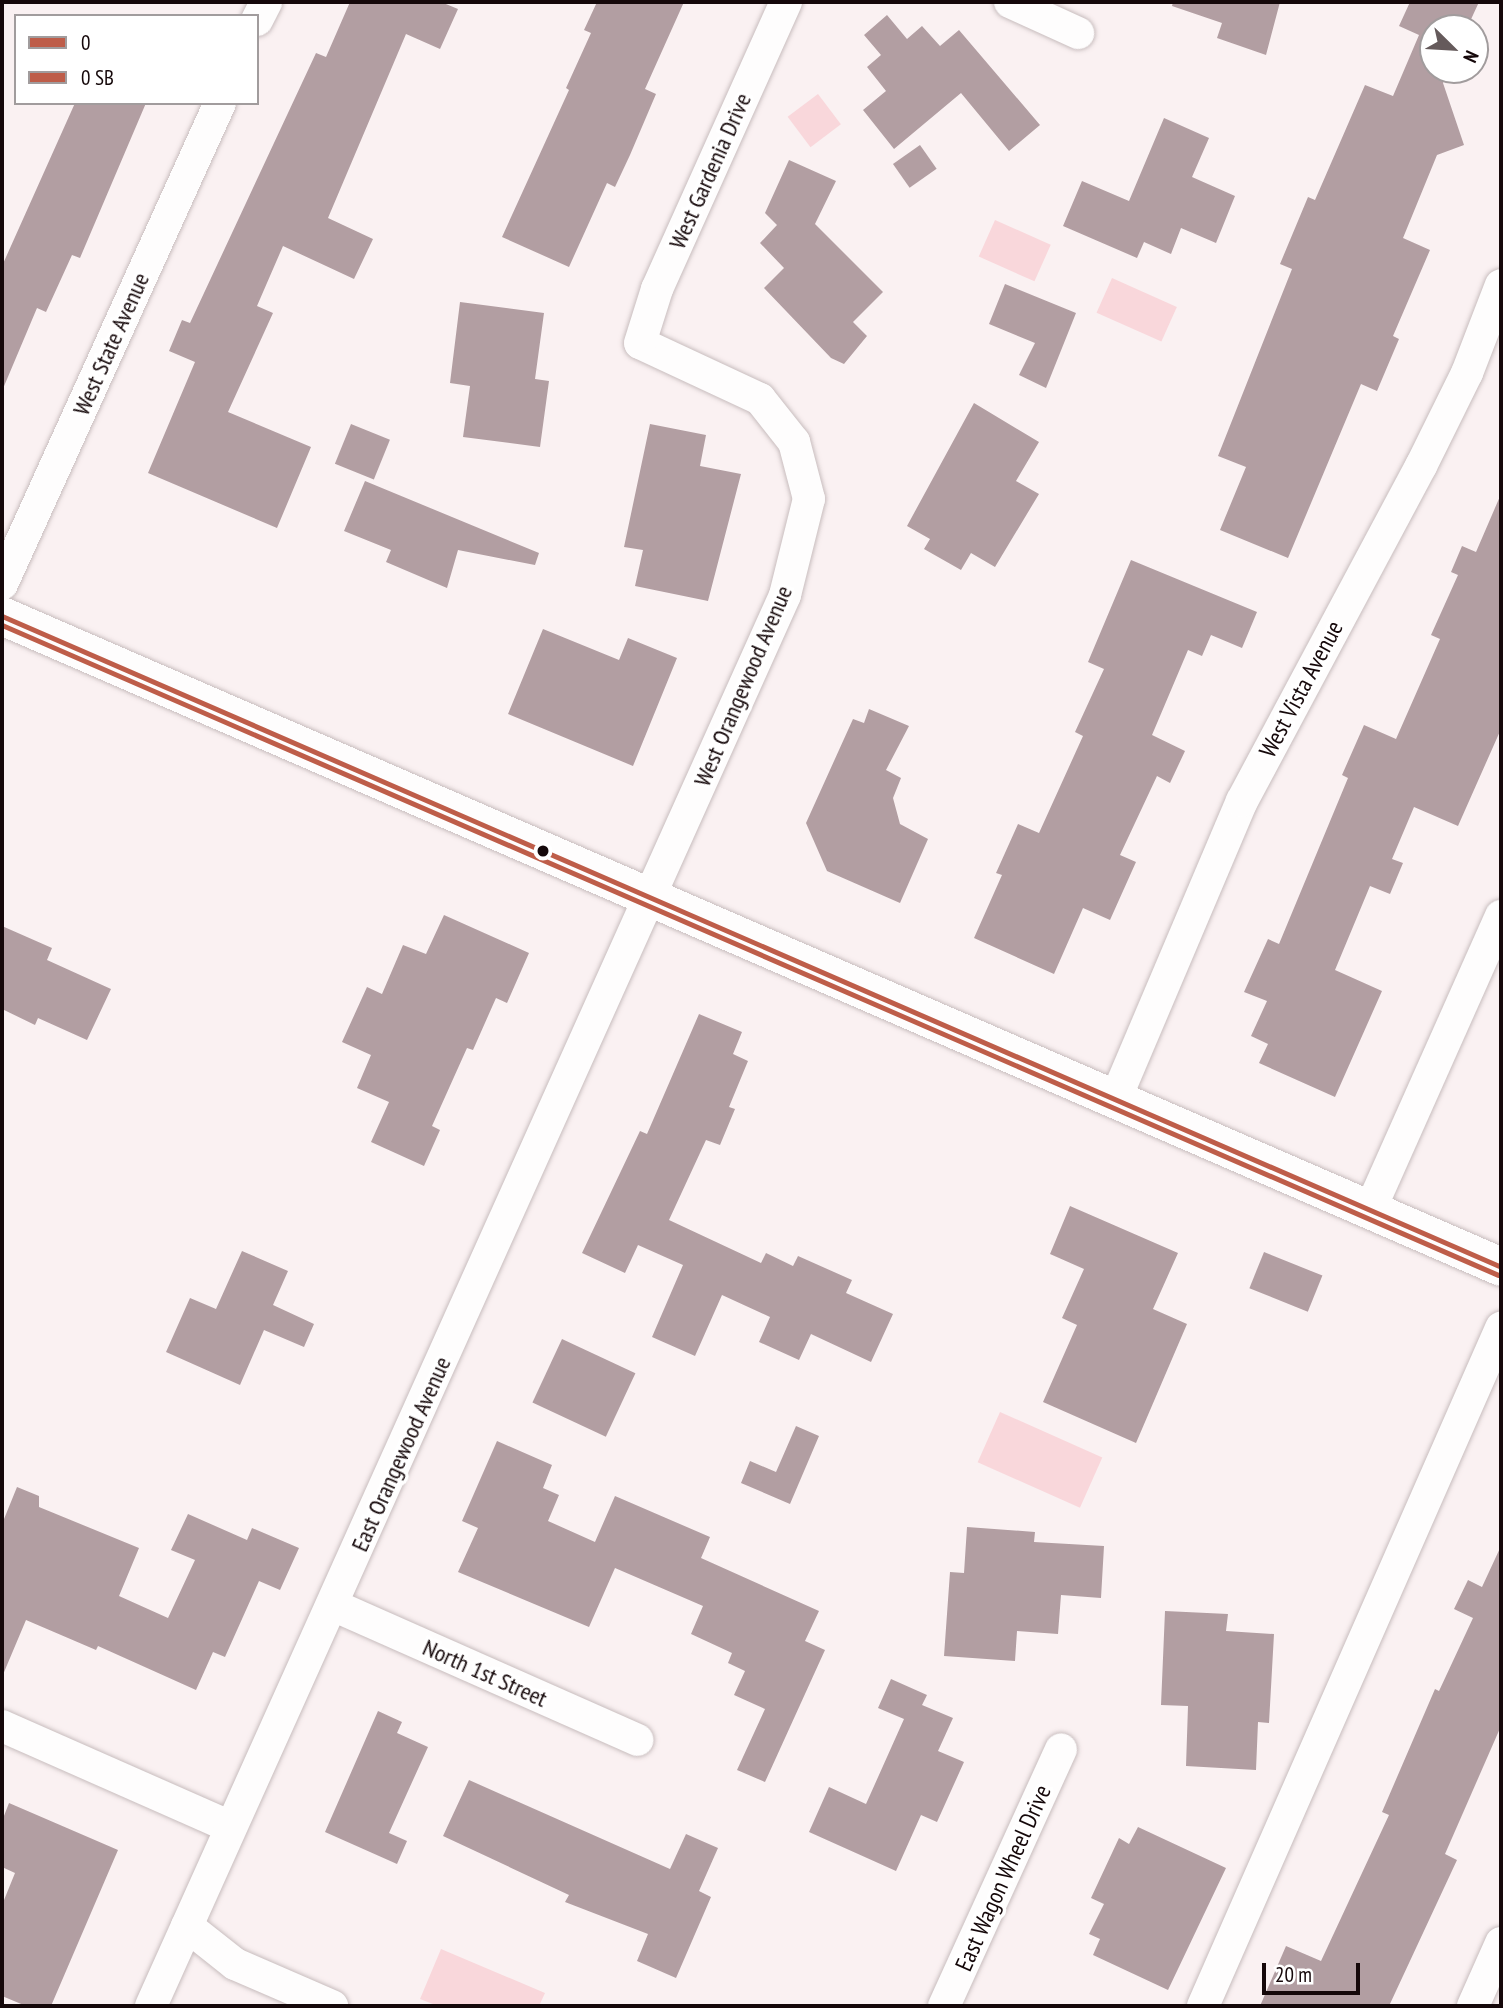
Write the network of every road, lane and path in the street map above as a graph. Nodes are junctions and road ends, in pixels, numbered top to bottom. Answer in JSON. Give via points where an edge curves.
{"nodes":[{"id":1,"x":786,"y":2,"type":"edge"},
{"id":2,"x":1010,"y":2,"type":"edge"},
{"id":3,"x":1078,"y":33,"type":"dead end"},
{"id":4,"x":219,"y":105,"type":"edge"},
{"id":5,"x":1501,"y":285,"type":"edge"},
{"id":6,"x":640,"y":343,"type":"joint"},
{"id":7,"x":2,"y":584,"type":"edge"},
{"id":8,"x":2,"y":616,"type":"edge"},
{"id":9,"x":650,"y":900,"type":"junction"},
{"id":10,"x":1501,"y":916,"type":"edge"},
{"id":11,"x":1115,"y":1100,"type":"junction"},
{"id":12,"x":1370,"y":1210,"type":"junction"},
{"id":13,"x":1501,"y":1267,"type":"edge"},
{"id":14,"x":1501,"y":1328,"type":"edge"},
{"id":15,"x":333,"y":1605,"type":"junction"},
{"id":16,"x":2,"y":1726,"type":"edge"},
{"id":17,"x":637,"y":1740,"type":"dead end"},
{"id":18,"x":1061,"y":1749,"type":"dead end"},
{"id":19,"x":229,"y":1826,"type":"junction"},
{"id":20,"x":187,"y":1926,"type":"junction"},
{"id":21,"x":1501,"y":1943,"type":"edge"},
{"id":22,"x":151,"y":2006,"type":"edge"},
{"id":23,"x":332,"y":2006,"type":"edge"},
{"id":24,"x":944,"y":2006,"type":"edge"},
{"id":25,"x":1203,"y":2006,"type":"edge"},
{"id":26,"x":1473,"y":2006,"type":"edge"}],
"edges":[{"from":1,"to":6,"type":"street","name":"West Gardenia Drive","via":[[657,289]]},
{"from":2,"to":3,"type":"street"},
{"from":4,"to":7,"type":"street","name":"West State Avenue"},
{"from":5,"to":11,"type":"street","name":"West Vista Avenue","via":[[1467,373],[1421,467],[1242,801]]},
{"from":6,"to":9,"type":"street","name":"West Orangewood Avenue","via":[[760,399],[794,442],[809,499],[785,595]]},
{"from":8,"to":9,"type":"main road"},
{"from":9,"to":11,"type":"main road"},
{"from":9,"to":15,"type":"street","name":"East Orangewood Avenue"},
{"from":10,"to":12,"type":"street"},
{"from":11,"to":12,"type":"main road"},
{"from":12,"to":13,"type":"main road"},
{"from":14,"to":25,"type":"street"},
{"from":15,"to":17,"type":"street","name":"North 1st Street"},
{"from":15,"to":19,"type":"street","name":"East Orangewood Avenue"},
{"from":16,"to":19,"type":"street"},
{"from":18,"to":24,"type":"street","name":"East Wagon Wheel Drive"},
{"from":19,"to":20,"type":"street","name":"East Orangewood Avenue"},
{"from":20,"to":22,"type":"street","name":"East Orangewood Avenue"},
{"from":20,"to":23,"type":"street","via":[[235,1964]]},
{"from":21,"to":26,"type":"street"}]}
